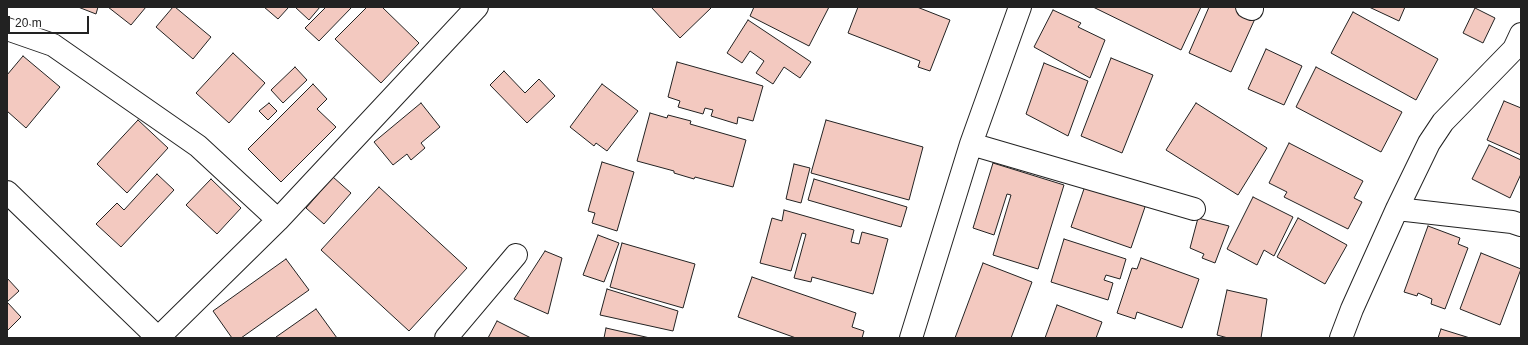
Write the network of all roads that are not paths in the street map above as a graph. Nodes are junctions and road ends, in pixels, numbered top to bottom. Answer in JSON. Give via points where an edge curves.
{"nodes":[{"id":1,"x":1020,"y":7,"type":"edge"},
{"id":2,"x":472,"y":9,"type":"edge"},
{"id":3,"x":7,"y":29,"type":"edge"},
{"id":4,"x":1521,"y":34,"type":"edge"},
{"id":5,"x":971,"y":144,"type":"junction"},
{"id":6,"x":7,"y":192,"type":"edge"},
{"id":7,"x":1194,"y":209,"type":"dead end"},
{"id":8,"x":1397,"y":209,"type":"junction"},
{"id":9,"x":278,"y":220,"type":"junction"},
{"id":10,"x":1521,"y":225,"type":"edge"},
{"id":11,"x":516,"y":255,"type":"dead end"},
{"id":12,"x":158,"y":338,"type":"edge"},
{"id":13,"x":446,"y":338,"type":"edge"},
{"id":14,"x":911,"y":338,"type":"edge"},
{"id":15,"x":1341,"y":338,"type":"edge"}],
"edges":[{"from":1,"to":5,"type":"street"},
{"from":2,"to":9,"type":"street"},
{"from":3,"to":9,"type":"street","via":[[53,45],[198,146]]},
{"from":4,"to":8,"type":"street","via":[[1514,49],[1443,122],[1429,143]]},
{"from":5,"to":7,"type":"street"},
{"from":5,"to":14,"type":"street"},
{"from":6,"to":12,"type":"street"},
{"from":8,"to":10,"type":"street"},
{"from":8,"to":15,"type":"street"},
{"from":9,"to":12,"type":"street"},
{"from":11,"to":13,"type":"street"}]}
